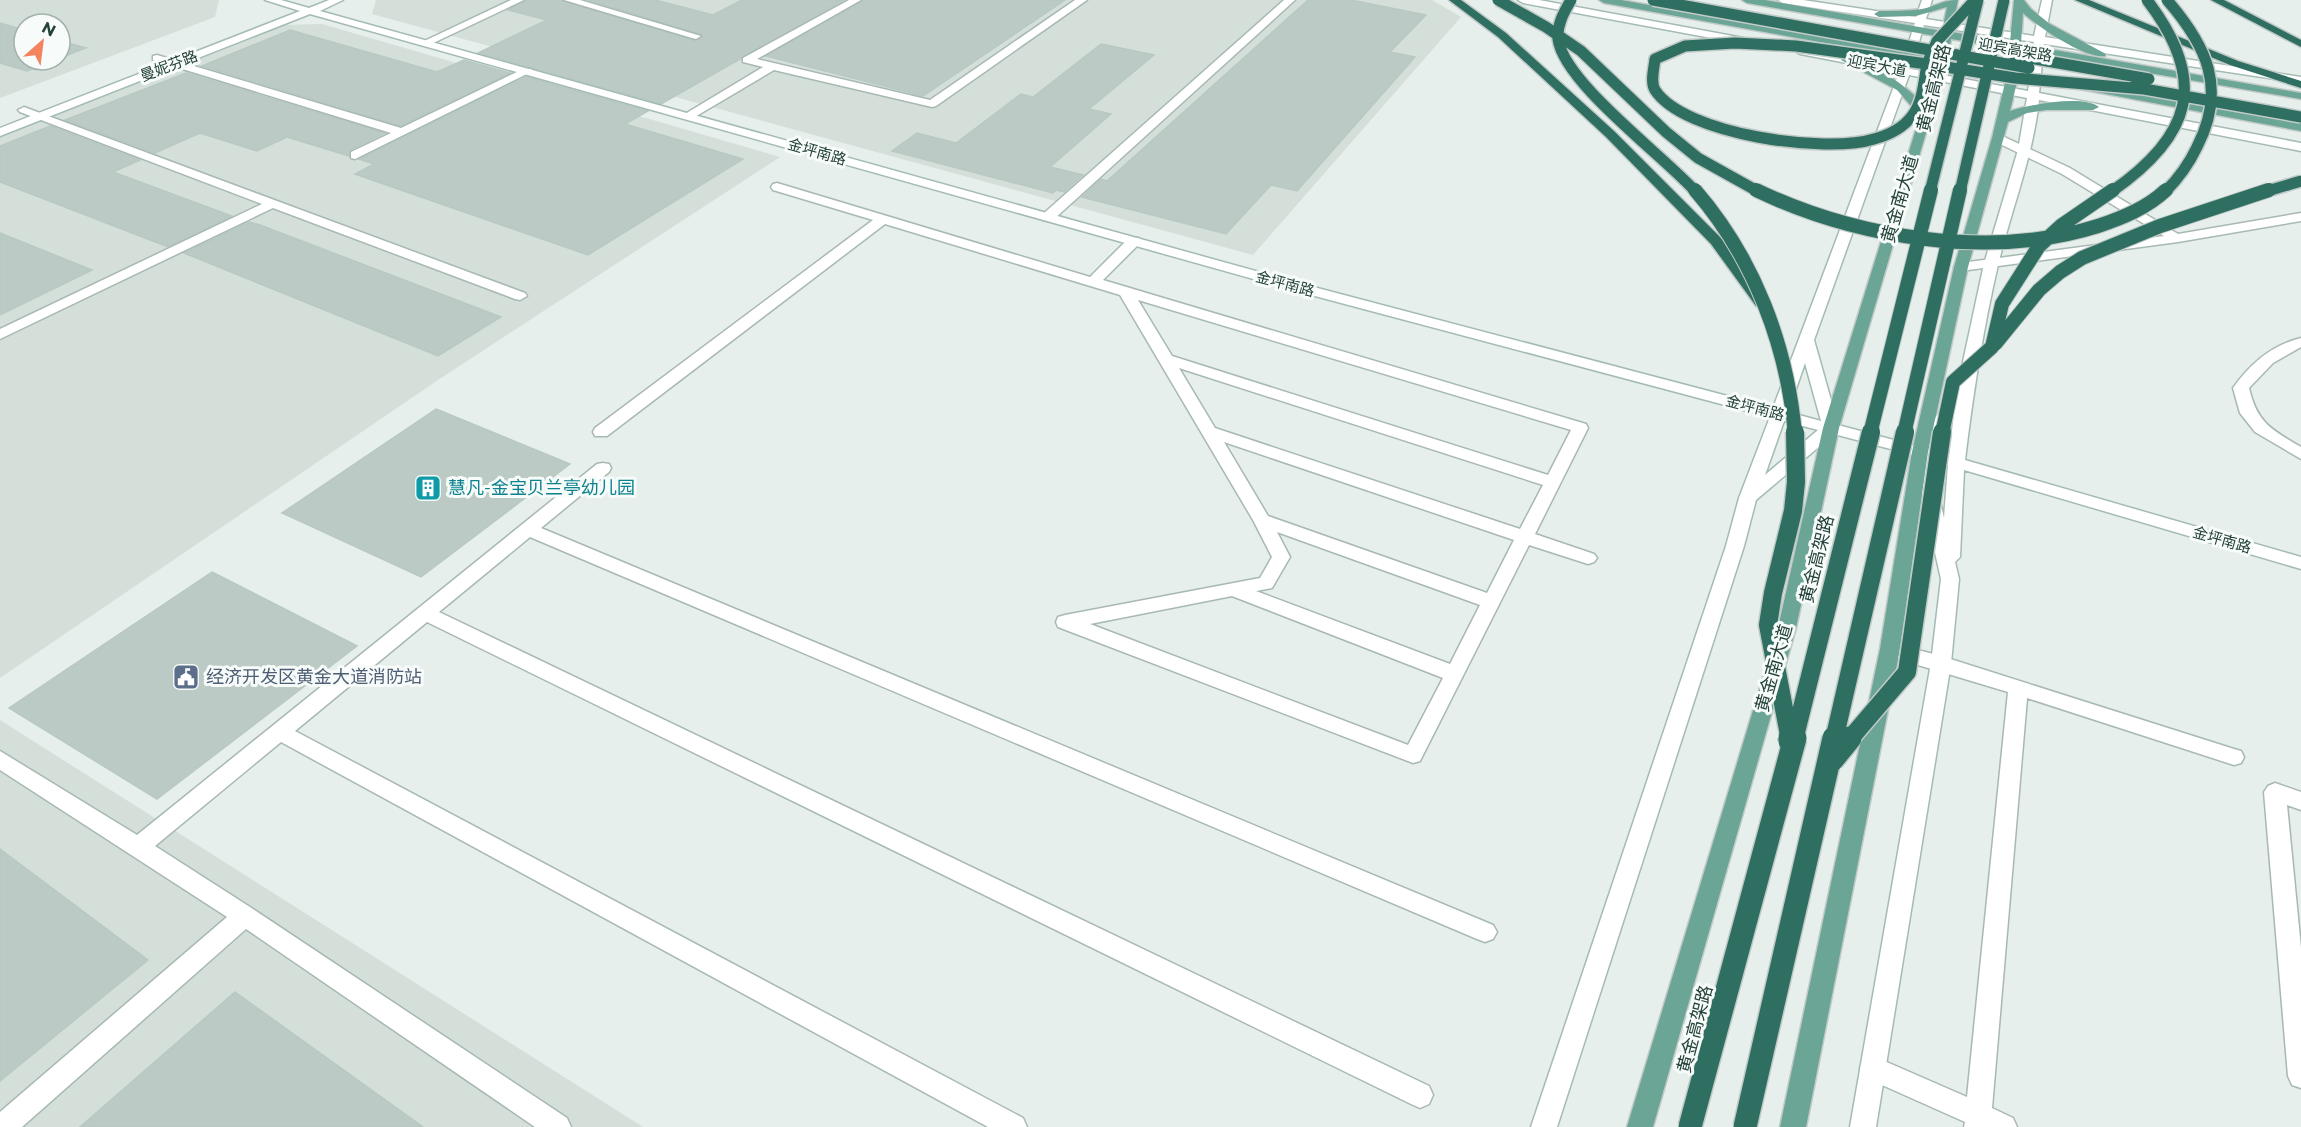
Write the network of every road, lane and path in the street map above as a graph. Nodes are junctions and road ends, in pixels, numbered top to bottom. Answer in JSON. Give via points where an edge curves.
{"nodes":[{"id":1,"x":270,"y":0,"type":"edge"},
{"id":2,"x":338,"y":0,"type":"edge"},
{"id":3,"x":519,"y":0,"type":"edge"},
{"id":4,"x":569,"y":0,"type":"edge"},
{"id":5,"x":856,"y":0,"type":"edge"},
{"id":6,"x":1082,"y":0,"type":"edge"},
{"id":7,"x":1290,"y":0,"type":"edge"},
{"id":8,"x":1454,"y":0,"type":"edge"},
{"id":9,"x":1498,"y":0,"type":"edge"},
{"id":10,"x":1523,"y":0,"type":"edge"},
{"id":11,"x":1546,"y":0,"type":"edge"},
{"id":12,"x":1571,"y":0,"type":"edge"},
{"id":13,"x":1604,"y":0,"type":"edge"},
{"id":14,"x":1653,"y":0,"type":"edge"},
{"id":15,"x":1708,"y":0,"type":"edge"},
{"id":16,"x":1747,"y":0,"type":"edge"},
{"id":17,"x":1783,"y":0,"type":"edge"},
{"id":18,"x":1952,"y":0,"type":"edge"},
{"id":19,"x":1976,"y":0,"type":"edge"},
{"id":20,"x":2047,"y":0,"type":"edge"},
{"id":21,"x":2080,"y":0,"type":"edge"},
{"id":22,"x":2147,"y":0,"type":"edge"},
{"id":23,"x":2167,"y":0,"type":"edge"},
{"id":24,"x":2216,"y":0,"type":"edge"},
{"id":25,"x":2014,"y":1,"type":"edge"},
{"id":26,"x":290,"y":6,"type":"junction"},
{"id":27,"x":307,"y":6,"type":"edge"},
{"id":28,"x":1587,"y":13,"type":"junction"},
{"id":29,"x":1922,"y":15,"type":"edge"},
{"id":30,"x":2041,"y":24,"type":"junction"},
{"id":31,"x":1947,"y":30,"type":"junction"},
{"id":32,"x":696,"y":36,"type":"dead end"},
{"id":33,"x":2015,"y":41,"type":"junction"},
{"id":34,"x":425,"y":43,"type":"junction"},
{"id":35,"x":2077,"y":44,"type":"junction"},
{"id":36,"x":2301,"y":44,"type":"edge"},
{"id":37,"x":2039,"y":45,"type":"junction"},
{"id":38,"x":1910,"y":55,"type":"junction"},
{"id":39,"x":157,"y":58,"type":"junction"},
{"id":40,"x":1846,"y":60,"type":"junction"},
{"id":41,"x":175,"y":64,"type":"junction"},
{"id":42,"x":772,"y":66,"type":"junction"},
{"id":43,"x":2139,"y":68,"type":"junction"},
{"id":44,"x":1940,"y":69,"type":"junction"},
{"id":45,"x":527,"y":71,"type":"junction"},
{"id":46,"x":1905,"y":71,"type":"junction"},
{"id":47,"x":2035,"y":78,"type":"junction"},
{"id":48,"x":2301,"y":80,"type":"edge"},
{"id":49,"x":2011,"y":82,"type":"junction"},
{"id":50,"x":2301,"y":85,"type":"edge"},
{"id":51,"x":1900,"y":87,"type":"junction"},
{"id":52,"x":2144,"y":89,"type":"junction"},
{"id":53,"x":2301,"y":96,"type":"edge"},
{"id":54,"x":2033,"y":102,"type":"junction"},
{"id":55,"x":2301,"y":106,"type":"edge"},
{"id":56,"x":2093,"y":107,"type":"joint"},
{"id":57,"x":24,"y":110,"type":"junction"},
{"id":58,"x":1925,"y":115,"type":"junction"},
{"id":59,"x":41,"y":116,"type":"junction"},
{"id":60,"x":689,"y":116,"type":"junction"},
{"id":61,"x":2301,"y":117,"type":"edge"},
{"id":62,"x":0,"y":119,"type":"edge"},
{"id":63,"x":2301,"y":127,"type":"edge"},
{"id":64,"x":2000,"y":129,"type":"junction"},
{"id":65,"x":0,"y":132,"type":"edge"},
{"id":66,"x":402,"y":132,"type":"junction"},
{"id":67,"x":2301,"y":147,"type":"edge"},
{"id":68,"x":2024,"y":150,"type":"junction"},
{"id":69,"x":355,"y":155,"type":"dead end"},
{"id":70,"x":2301,"y":181,"type":"edge"},
{"id":71,"x":777,"y":188,"type":"dead end"},
{"id":72,"x":271,"y":204,"type":"junction"},
{"id":73,"x":1048,"y":217,"type":"junction"},
{"id":74,"x":2301,"y":217,"type":"edge"},
{"id":75,"x":883,"y":219,"type":"junction"},
{"id":76,"x":2178,"y":238,"type":"junction"},
{"id":77,"x":1134,"y":242,"type":"junction"},
{"id":78,"x":1991,"y":264,"type":"junction"},
{"id":79,"x":1961,"y":267,"type":"junction"},
{"id":80,"x":1093,"y":282,"type":"junction"},
{"id":81,"x":1126,"y":292,"type":"junction"},
{"id":82,"x":520,"y":296,"type":"dead end"},
{"id":83,"x":1767,"y":311,"type":"junction"},
{"id":84,"x":0,"y":335,"type":"edge"},
{"id":85,"x":1806,"y":338,"type":"junction"},
{"id":86,"x":2301,"y":342,"type":"edge"},
{"id":87,"x":1992,"y":347,"type":"junction"},
{"id":88,"x":1166,"y":359,"type":"junction"},
{"id":89,"x":1966,"y":385,"type":"junction"},
{"id":90,"x":1779,"y":414,"type":"junction"},
{"id":91,"x":1831,"y":428,"type":"junction"},
{"id":92,"x":601,"y":432,"type":"dead end"},
{"id":93,"x":1210,"y":432,"type":"junction"},
{"id":94,"x":1920,"y":452,"type":"junction"},
{"id":95,"x":2301,"y":454,"type":"edge"},
{"id":96,"x":1956,"y":462,"type":"junction"},
{"id":97,"x":603,"y":468,"type":"dead end"},
{"id":98,"x":1552,"y":482,"type":"junction"},
{"id":99,"x":1748,"y":498,"type":"junction"},
{"id":100,"x":1262,"y":520,"type":"junction"},
{"id":101,"x":528,"y":529,"type":"junction"},
{"id":102,"x":1524,"y":537,"type":"junction"},
{"id":103,"x":1588,"y":558,"type":"dead end"},
{"id":104,"x":2301,"y":563,"type":"edge"},
{"id":105,"x":1950,"y":579,"type":"junction"},
{"id":106,"x":1234,"y":590,"type":"junction"},
{"id":107,"x":1492,"y":602,"type":"junction"},
{"id":108,"x":425,"y":613,"type":"junction"},
{"id":109,"x":1890,"y":650,"type":"junction"},
{"id":110,"x":1941,"y":663,"type":"junction"},
{"id":111,"x":1454,"y":674,"type":"junction"},
{"id":112,"x":2018,"y":688,"type":"junction"},
{"id":113,"x":279,"y":732,"type":"junction"},
{"id":114,"x":1792,"y":749,"type":"junction"},
{"id":115,"x":2234,"y":757,"type":"dead end"},
{"id":116,"x":0,"y":759,"type":"edge"},
{"id":117,"x":1829,"y":763,"type":"junction"},
{"id":118,"x":2301,"y":801,"type":"edge"},
{"id":119,"x":138,"y":847,"type":"junction"},
{"id":120,"x":245,"y":916,"type":"junction"},
{"id":121,"x":1485,"y":932,"type":"dead end"},
{"id":122,"x":1873,"y":1068,"type":"junction"},
{"id":123,"x":2301,"y":1076,"type":"edge"},
{"id":124,"x":1420,"y":1095,"type":"dead end"},
{"id":125,"x":1978,"y":1121,"type":"edge"},
{"id":126,"x":3,"y":1125,"type":"edge"},
{"id":127,"x":558,"y":1127,"type":"edge"},
{"id":128,"x":1014,"y":1127,"type":"edge"},
{"id":129,"x":1544,"y":1127,"type":"edge"},
{"id":130,"x":1640,"y":1127,"type":"edge"},
{"id":131,"x":1690,"y":1127,"type":"edge"},
{"id":132,"x":1745,"y":1127,"type":"edge"},
{"id":133,"x":1793,"y":1127,"type":"edge"},
{"id":134,"x":1863,"y":1127,"type":"edge"},
{"id":135,"x":2004,"y":1127,"type":"edge"}],
"edges":[{"from":1,"to":26,"type":"street","name":"金坪南路"},
{"from":2,"to":27,"type":"street","name":"曼妮芬路"},
{"from":3,"to":34,"type":"street"},
{"from":4,"to":32,"type":"street"},
{"from":5,"to":42,"type":"street","via":[[747,60]]},
{"from":6,"to":42,"type":"street","via":[[932,104]]},
{"from":7,"to":73,"type":"street"},
{"from":8,"to":83,"type":"highway","bridge":true,"via":[[1502,35],[1610,134],[1716,241]]},
{"from":9,"to":23,"type":"highway","bridge":true,"via":[[1551,28],[1591,60],[1670,137],[1714,168],[1777,201],[1833,221],[1884,232],[1984,242],[2021,241],[2097,229],[2155,200],[2183,172],[2200,144],[2214,95],[2201,44]]},
{"from":10,"to":28,"type":"street","name":"迎宾大道"},
{"from":11,"to":28,"type":"street"},
{"from":12,"to":83,"type":"highway","bridge":true,"via":[[1558,28],[1560,49],[1577,78],[1678,172],[1719,220],[1747,264]]},
{"from":13,"to":38,"type":"main road","name":"迎宾大道"},
{"from":14,"to":52,"type":"highway","name":"迎宾高架路","bridge":true},
{"from":15,"to":55,"type":"highway","name":"迎宾高架路","bridge":true},
{"from":16,"to":29,"type":"main road"},
{"from":17,"to":29,"type":"street","via":[[1867,14]]},
{"from":18,"to":29,"type":"main road"},
{"from":18,"to":31,"type":"main road","name":"黄金南大道"},
{"from":19,"to":52,"type":"highway","bridge":true,"via":[[1934,45],[1929,63],[1913,114],[1900,129],[1869,141],[1825,145],[1736,132],[1699,120],[1671,105],[1653,88],[1648,70],[1655,55],[1675,42],[1744,35],[1791,38],[1929,63],[1999,76]]},
{"from":19,"to":114,"type":"highway","name":"黄金高架路","bridge":true},
{"from":20,"to":30,"type":"street"},
{"from":21,"to":50,"type":"highway","bridge":true,"via":[[2234,63]]},
{"from":22,"to":87,"type":"highway","bridge":true,"via":[[2174,40],[2184,70],[2182,113],[2156,155],[2038,246],[2002,304]]},
{"from":24,"to":36,"type":"highway"},
{"from":25,"to":30,"type":"main road"},
{"from":25,"to":33,"type":"main road"},
{"from":25,"to":117,"type":"highway","bridge":true},
{"from":26,"to":27,"type":"street","name":"金坪南路"},
{"from":26,"to":39,"type":"street","name":"曼妮芬路"},
{"from":27,"to":34,"type":"street","name":"金坪南路"},
{"from":27,"to":41,"type":"street","name":"曼妮芬路"},
{"from":28,"to":40,"type":"street","name":"迎宾大道"},
{"from":29,"to":31,"type":"main road"},
{"from":29,"to":38,"type":"street"},
{"from":30,"to":35,"type":"main road"},
{"from":30,"to":37,"type":"street"},
{"from":31,"to":33,"type":"main road"},
{"from":31,"to":44,"type":"main road","name":"黄金南大道"},
{"from":33,"to":37,"type":"main road"},
{"from":33,"to":49,"type":"main road"},
{"from":34,"to":45,"type":"street","name":"金坪南路"},
{"from":35,"to":37,"type":"street"},
{"from":35,"to":43,"type":"main road"},
{"from":35,"to":48,"type":"street"},
{"from":37,"to":43,"type":"main road"},
{"from":37,"to":47,"type":"street"},
{"from":38,"to":44,"type":"main road","name":"迎宾大道"},
{"from":38,"to":46,"type":"street"},
{"from":39,"to":41,"type":"street"},
{"from":39,"to":57,"type":"street","name":"曼妮芬路"},
{"from":40,"to":46,"type":"street","name":"迎宾大道"},
{"from":40,"to":51,"type":"main road"},
{"from":41,"to":59,"type":"street","name":"曼妮芬路"},
{"from":41,"to":66,"type":"street"},
{"from":42,"to":60,"type":"street"},
{"from":43,"to":53,"type":"main road"},
{"from":44,"to":46,"type":"street","name":"迎宾大道"},
{"from":44,"to":49,"type":"street","name":"迎宾大道"},
{"from":44,"to":49,"type":"main road","name":"迎宾大道"},
{"from":44,"to":58,"type":"main road","name":"黄金南大道"},
{"from":45,"to":60,"type":"street","name":"金坪南路"},
{"from":45,"to":66,"type":"street"},
{"from":46,"to":51,"type":"street"},
{"from":47,"to":49,"type":"main road","name":"迎宾大道"},
{"from":47,"to":54,"type":"street"},
{"from":47,"to":63,"type":"main road","name":"迎宾大道"},
{"from":49,"to":54,"type":"street","name":"迎宾大道"},
{"from":49,"to":64,"type":"main road"},
{"from":51,"to":58,"type":"main road"},
{"from":51,"to":85,"type":"street"},
{"from":52,"to":61,"type":"highway","name":"迎宾高架路","bridge":true},
{"from":54,"to":56,"type":"main road"},
{"from":54,"to":64,"type":"main road"},
{"from":54,"to":68,"type":"street"},
{"from":56,"to":67,"type":"street"},
{"from":57,"to":59,"type":"street"},
{"from":57,"to":62,"type":"street","name":"曼妮芬路"},
{"from":58,"to":91,"type":"main road","name":"黄金南大道"},
{"from":59,"to":65,"type":"street","name":"曼妮芬路"},
{"from":59,"to":72,"type":"street"},
{"from":60,"to":73,"type":"street","name":"金坪南路"},
{"from":64,"to":68,"type":"street"},
{"from":64,"to":79,"type":"main road"},
{"from":66,"to":69,"type":"street"},
{"from":68,"to":76,"type":"street"},
{"from":68,"to":78,"type":"street"},
{"from":70,"to":87,"type":"highway","bridge":true,"via":[[2146,231],[2070,265],[2032,298]]},
{"from":71,"to":75,"type":"street"},
{"from":72,"to":82,"type":"street"},
{"from":72,"to":84,"type":"street"},
{"from":73,"to":77,"type":"street","name":"金坪南路"},
{"from":74,"to":76,"type":"street"},
{"from":75,"to":80,"type":"street"},
{"from":75,"to":92,"type":"street"},
{"from":76,"to":78,"type":"street"},
{"from":77,"to":80,"type":"street"},
{"from":77,"to":90,"type":"street","name":"金坪南路"},
{"from":78,"to":79,"type":"street"},
{"from":78,"to":89,"type":"street"},
{"from":79,"to":94,"type":"main road"},
{"from":80,"to":81,"type":"street"},
{"from":81,"to":88,"type":"street"},
{"from":81,"to":98,"type":"street","via":[[1580,428]]},
{"from":83,"to":114,"type":"highway","bridge":true,"via":[[1794,410],[1797,443],[1794,508],[1768,623]]},
{"from":85,"to":90,"type":"street"},
{"from":85,"to":91,"type":"street"},
{"from":86,"to":95,"type":"street","via":[[2263,362],[2241,388],[2244,407],[2259,429]]},
{"from":87,"to":117,"type":"highway","bridge":true,"via":[[1953,382],[1940,443],[1907,672]]},
{"from":88,"to":93,"type":"street"},
{"from":88,"to":98,"type":"street"},
{"from":89,"to":94,"type":"street"},
{"from":89,"to":96,"type":"street"},
{"from":90,"to":91,"type":"street","name":"金坪南路"},
{"from":90,"to":99,"type":"street"},
{"from":91,"to":94,"type":"street","name":"金坪南路"},
{"from":91,"to":99,"type":"street"},
{"from":91,"to":130,"type":"main road","name":"黄金南大道","via":[[1786,628]]},
{"from":93,"to":100,"type":"street"},
{"from":93,"to":102,"type":"street"},
{"from":94,"to":96,"type":"street","name":"金坪南路"},
{"from":94,"to":105,"type":"street"},
{"from":94,"to":109,"type":"main road"},
{"from":96,"to":104,"type":"street","name":"金坪南路"},
{"from":96,"to":105,"type":"street"},
{"from":97,"to":101,"type":"street"},
{"from":98,"to":102,"type":"street"},
{"from":99,"to":129,"type":"street"},
{"from":100,"to":106,"type":"street","via":[[1281,556],[1266,583]]},
{"from":100,"to":107,"type":"street"},
{"from":101,"to":108,"type":"street"},
{"from":101,"to":121,"type":"street"},
{"from":102,"to":103,"type":"street"},
{"from":102,"to":107,"type":"street"},
{"from":105,"to":110,"type":"street"},
{"from":106,"to":111,"type":"street"},
{"from":106,"to":111,"type":"street","via":[[1065,622],[1413,755]]},
{"from":107,"to":111,"type":"street"},
{"from":108,"to":113,"type":"street"},
{"from":108,"to":124,"type":"street"},
{"from":109,"to":110,"type":"street"},
{"from":109,"to":133,"type":"main road"},
{"from":110,"to":112,"type":"street"},
{"from":110,"to":122,"type":"street"},
{"from":112,"to":115,"type":"street"},
{"from":112,"to":125,"type":"street"},
{"from":113,"to":119,"type":"street"},
{"from":113,"to":128,"type":"street"},
{"from":114,"to":131,"type":"highway","name":"黄金高架路","bridge":true},
{"from":116,"to":119,"type":"street"},
{"from":117,"to":132,"type":"highway","bridge":true},
{"from":118,"to":123,"type":"street","via":[[2275,792]]},
{"from":119,"to":120,"type":"street"},
{"from":120,"to":126,"type":"street"},
{"from":120,"to":127,"type":"street"},
{"from":122,"to":125,"type":"street"},
{"from":122,"to":134,"type":"street"},
{"from":125,"to":135,"type":"street"}]}
